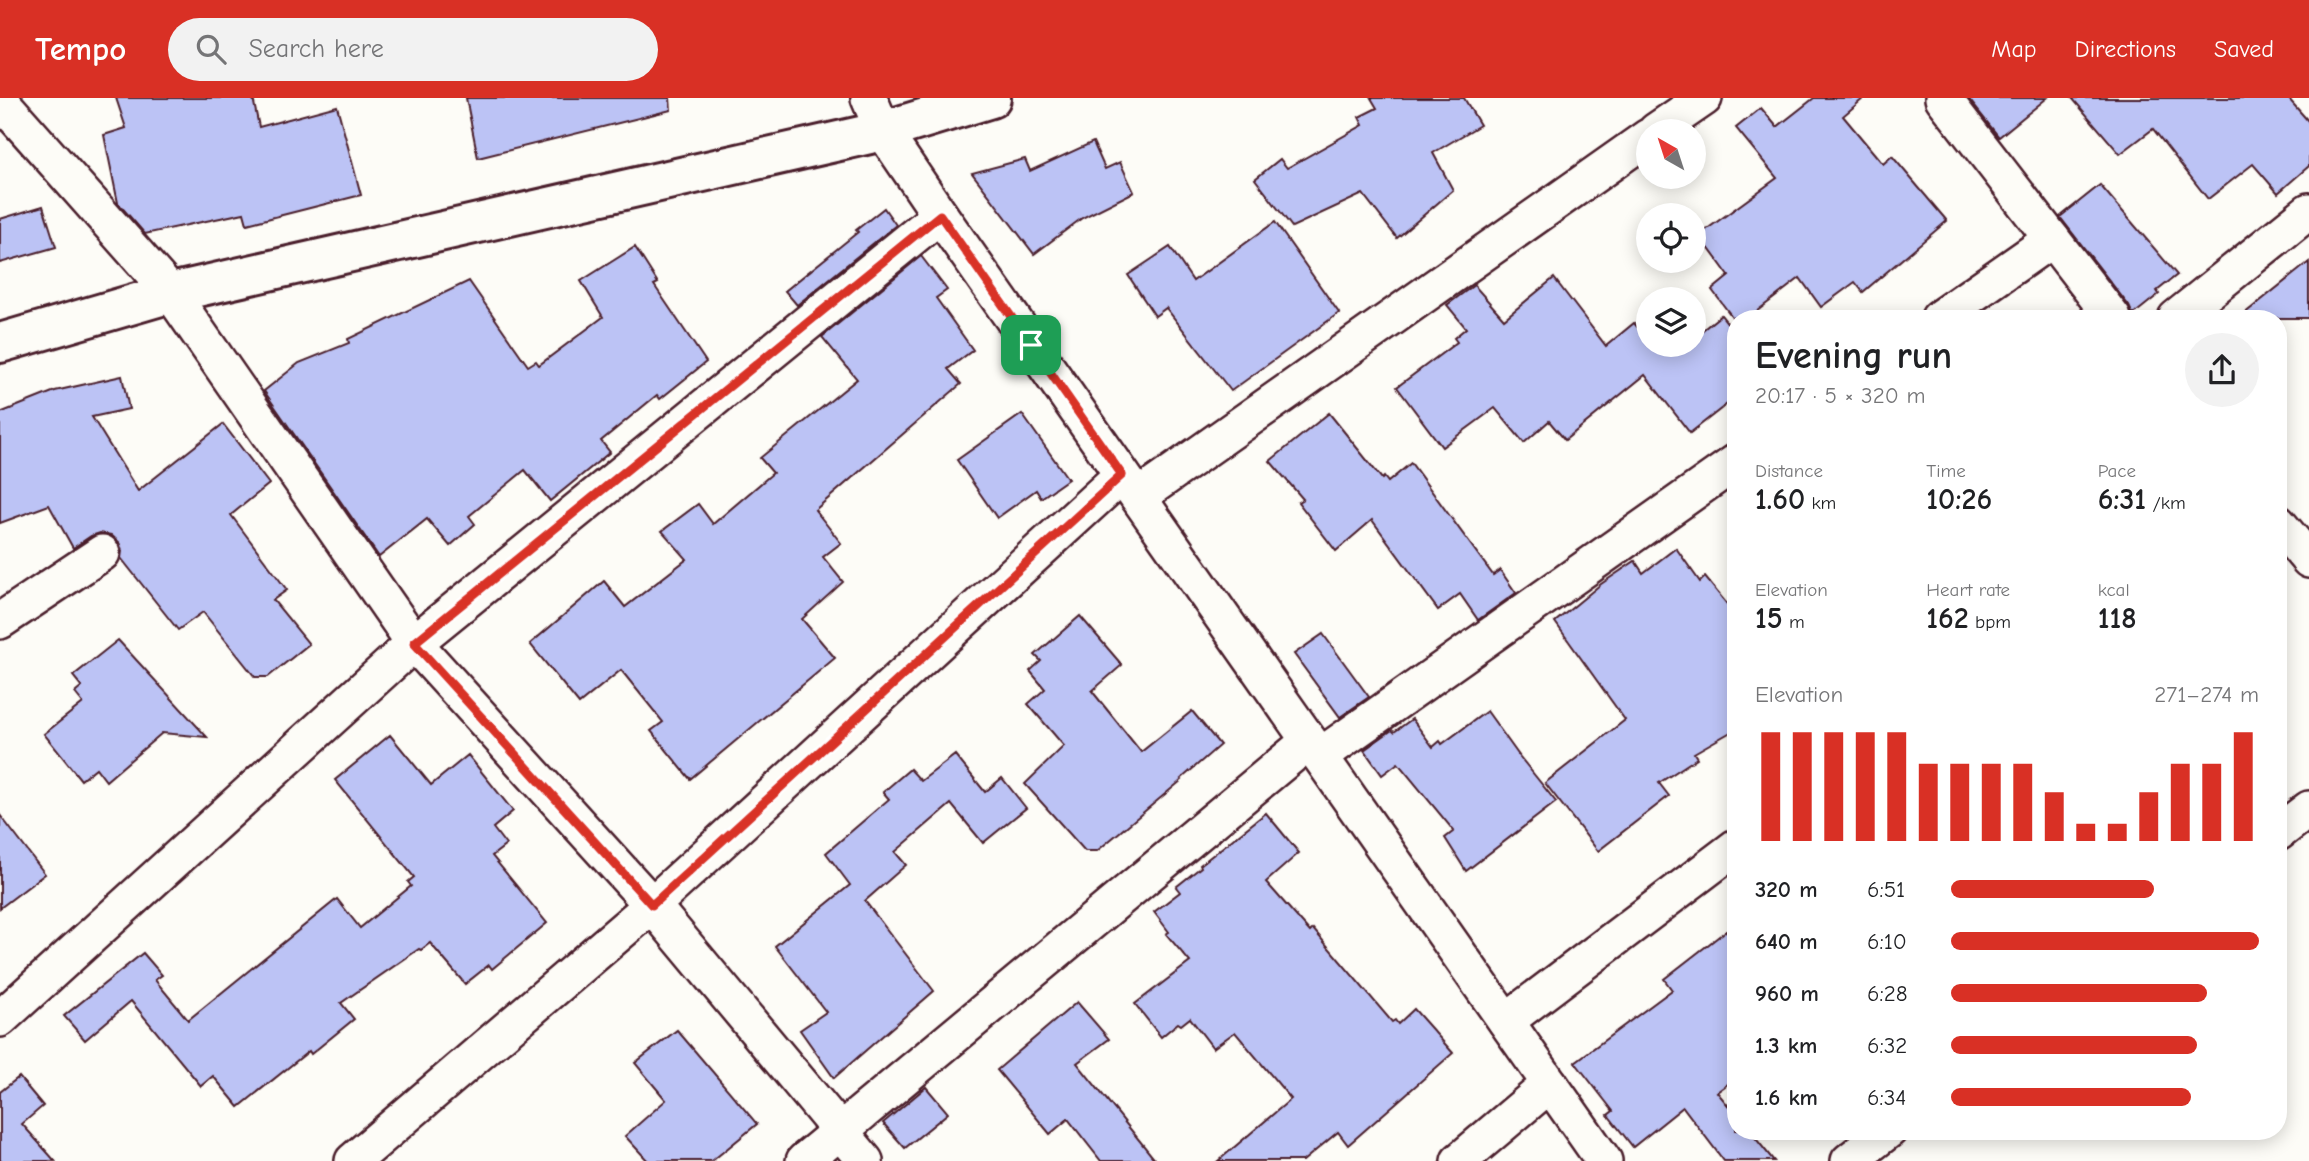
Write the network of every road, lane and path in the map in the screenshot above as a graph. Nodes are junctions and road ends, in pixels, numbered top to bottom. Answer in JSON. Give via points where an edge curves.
{"nodes":[{"id":1,"x":991,"y":98,"type":"edge"},
{"id":2,"x":1703,"y":98,"type":"edge"},
{"id":3,"x":1942,"y":98,"type":"edge"},
{"id":4,"x":0,"y":100,"type":"edge"},
{"id":5,"x":876,"y":114,"type":"edge"},
{"id":6,"x":1673,"y":119,"type":"edge"},
{"id":7,"x":1636,"y":145,"type":"edge"},
{"id":8,"x":2309,"y":211,"type":"edge"},
{"id":9,"x":940,"y":215,"type":"junction"},
{"id":10,"x":2052,"y":239,"type":"junction"},
{"id":11,"x":171,"y":293,"type":"junction"},
{"id":12,"x":1950,"y":310,"type":"edge"},
{"id":13,"x":2107,"y":310,"type":"edge"},
{"id":14,"x":2185,"y":310,"type":"edge"},
{"id":15,"x":0,"y":343,"type":"edge"},
{"id":16,"x":1727,"y":468,"type":"edge"},
{"id":17,"x":1130,"y":486,"type":"junction"},
{"id":18,"x":2287,"y":534,"type":"edge"},
{"id":19,"x":102,"y":553,"type":"dead end"},
{"id":20,"x":2309,"y":560,"type":"edge"},
{"id":21,"x":0,"y":621,"type":"edge"},
{"id":22,"x":414,"y":643,"type":"junction"},
{"id":23,"x":1315,"y":749,"type":"junction"},
{"id":24,"x":2309,"y":809,"type":"edge"},
{"id":25,"x":2287,"y":826,"type":"edge"},
{"id":26,"x":1727,"y":854,"type":"edge"},
{"id":27,"x":652,"y":905,"type":"junction"},
{"id":28,"x":0,"y":1019,"type":"edge"},
{"id":29,"x":1506,"y":1021,"type":"junction"},
{"id":30,"x":1550,"y":1083,"type":"junction"},
{"id":31,"x":839,"y":1130,"type":"junction"},
{"id":32,"x":1876,"y":1140,"type":"edge"},
{"id":33,"x":353,"y":1161,"type":"edge"},
{"id":34,"x":804,"y":1161,"type":"edge"},
{"id":35,"x":865,"y":1161,"type":"edge"},
{"id":36,"x":1459,"y":1161,"type":"edge"},
{"id":37,"x":1604,"y":1161,"type":"edge"},
{"id":38,"x":1849,"y":1161,"type":"edge"}],
"edges":[{"from":1,"to":5,"type":"main road"},
{"from":2,"to":6,"type":"street"},
{"from":3,"to":10,"type":"street"},
{"from":4,"to":11,"type":"street"},
{"from":5,"to":9,"type":"street"},
{"from":5,"to":11,"type":"main road"},
{"from":7,"to":17,"type":"street"},
{"from":8,"to":14,"type":"street"},
{"from":9,"to":17,"type":"street"},
{"from":9,"to":22,"type":"street"},
{"from":10,"to":12,"type":"street"},
{"from":10,"to":13,"type":"street"},
{"from":11,"to":15,"type":"main road"},
{"from":11,"to":22,"type":"street"},
{"from":16,"to":23,"type":"street"},
{"from":17,"to":23,"type":"street"},
{"from":17,"to":27,"type":"street"},
{"from":18,"to":20,"type":"street"},
{"from":19,"to":21,"type":"street"},
{"from":22,"to":27,"type":"street"},
{"from":22,"to":28,"type":"street"},
{"from":23,"to":29,"type":"street"},
{"from":23,"to":31,"type":"street"},
{"from":24,"to":25,"type":"street"},
{"from":26,"to":29,"type":"street"},
{"from":27,"to":31,"type":"street"},
{"from":27,"to":33,"type":"street"},
{"from":29,"to":30,"type":"street"},
{"from":30,"to":36,"type":"street"},
{"from":30,"to":37,"type":"street"},
{"from":31,"to":34,"type":"street"},
{"from":31,"to":35,"type":"street"},
{"from":32,"to":38,"type":"street"}]}
